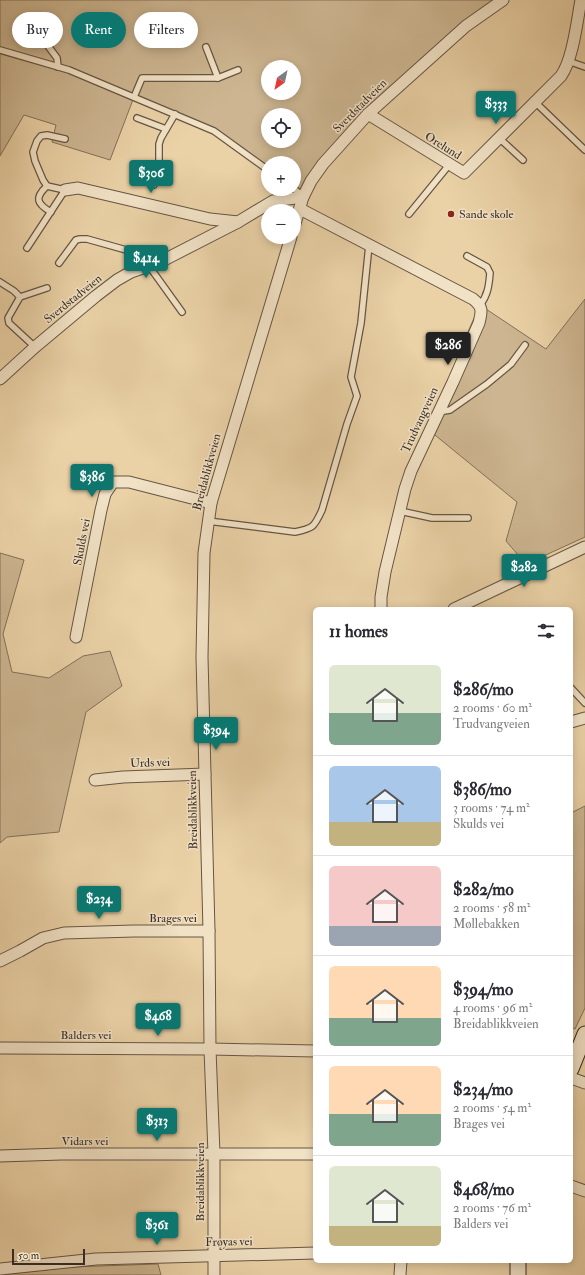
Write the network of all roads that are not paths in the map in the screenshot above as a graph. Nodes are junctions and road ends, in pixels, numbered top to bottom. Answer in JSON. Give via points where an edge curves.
{"nodes":[{"id":1,"x":503,"y":0,"type":"edge"},
{"id":2,"x":581,"y":0,"type":"edge"},
{"id":3,"x":206,"y":47,"type":"dead end"},
{"id":4,"x":50,"y":48,"type":"edge"},
{"id":5,"x":0,"y":50,"type":"edge"},
{"id":6,"x":568,"y":61,"type":"junction"},
{"id":7,"x":58,"y":67,"type":"junction"},
{"id":8,"x":585,"y":67,"type":"edge"},
{"id":9,"x":238,"y":70,"type":"dead end"},
{"id":10,"x":218,"y":78,"type":"junction"},
{"id":11,"x":134,"y":97,"type":"junction"},
{"id":12,"x":535,"y":102,"type":"junction"},
{"id":13,"x":175,"y":114,"type":"junction"},
{"id":14,"x":368,"y":114,"type":"junction"},
{"id":15,"x":137,"y":118,"type":"dead end"},
{"id":16,"x":166,"y":129,"type":"junction"},
{"id":17,"x":499,"y":138,"type":"junction"},
{"id":18,"x":65,"y":140,"type":"dead end"},
{"id":19,"x":585,"y":150,"type":"edge"},
{"id":20,"x":523,"y":160,"type":"dead end"},
{"id":21,"x":261,"y":165,"type":"edge"},
{"id":22,"x":449,"y":165,"type":"junction"},
{"id":23,"x":154,"y":185,"type":"dead end"},
{"id":24,"x":47,"y":186,"type":"junction"},
{"id":25,"x":65,"y":190,"type":"junction"},
{"id":26,"x":301,"y":195,"type":"edge"},
{"id":27,"x":304,"y":197,"type":"junction"},
{"id":28,"x":301,"y":206,"type":"edge"},
{"id":29,"x":301,"y":210,"type":"edge"},
{"id":30,"x":51,"y":212,"type":"junction"},
{"id":31,"x":409,"y":214,"type":"dead end"},
{"id":32,"x":238,"y":222,"type":"junction"},
{"id":33,"x":289,"y":244,"type":"edge"},
{"id":34,"x":369,"y":245,"type":"junction"},
{"id":35,"x":27,"y":248,"type":"dead end"},
{"id":36,"x":467,"y":256,"type":"dead end"},
{"id":37,"x":60,"y":263,"type":"dead end"},
{"id":38,"x":153,"y":264,"type":"junction"},
{"id":39,"x":0,"y":282,"type":"edge"},
{"id":40,"x":47,"y":288,"type":"dead end"},
{"id":41,"x":20,"y":297,"type":"junction"},
{"id":42,"x":480,"y":305,"type":"junction"},
{"id":43,"x":182,"y":312,"type":"dead end"},
{"id":44,"x":524,"y":345,"type":"dead end"},
{"id":45,"x":35,"y":347,"type":"junction"},
{"id":46,"x":0,"y":379,"type":"edge"},
{"id":47,"x":438,"y":412,"type":"junction"},
{"id":48,"x":211,"y":503,"type":"junction"},
{"id":49,"x":400,"y":511,"type":"junction"},
{"id":50,"x":468,"y":518,"type":"dead end"},
{"id":51,"x":208,"y":521,"type":"junction"},
{"id":52,"x":585,"y":547,"type":"edge"},
{"id":53,"x":381,"y":607,"type":"edge"},
{"id":54,"x":458,"y":607,"type":"edge"},
{"id":55,"x":76,"y":638,"type":"dead end"},
{"id":56,"x":573,"y":690,"type":"edge"},
{"id":57,"x":585,"y":703,"type":"edge"},
{"id":58,"x":585,"y":718,"type":"edge"},
{"id":59,"x":573,"y":721,"type":"edge"},
{"id":60,"x":205,"y":774,"type":"junction"},
{"id":61,"x":95,"y":780,"type":"dead end"},
{"id":62,"x":209,"y":931,"type":"junction"},
{"id":63,"x":0,"y":961,"type":"edge"},
{"id":64,"x":585,"y":1034,"type":"edge"},
{"id":65,"x":0,"y":1048,"type":"edge"},
{"id":66,"x":210,"y":1049,"type":"junction"},
{"id":67,"x":313,"y":1051,"type":"edge"},
{"id":68,"x":573,"y":1064,"type":"edge"},
{"id":69,"x":573,"y":1079,"type":"edge"},
{"id":70,"x":585,"y":1083,"type":"edge"},
{"id":71,"x":214,"y":1154,"type":"junction"},
{"id":72,"x":313,"y":1154,"type":"edge"},
{"id":73,"x":0,"y":1156,"type":"edge"},
{"id":74,"x":573,"y":1187,"type":"edge"},
{"id":75,"x":585,"y":1191,"type":"edge"},
{"id":76,"x":313,"y":1253,"type":"edge"},
{"id":77,"x":214,"y":1255,"type":"junction"},
{"id":78,"x":401,"y":1263,"type":"edge"},
{"id":79,"x":518,"y":1263,"type":"edge"},
{"id":80,"x":0,"y":1269,"type":"edge"},
{"id":81,"x":214,"y":1275,"type":"edge"},
{"id":82,"x":400,"y":1275,"type":"edge"},
{"id":83,"x":518,"y":1275,"type":"edge"}],
"edges":[{"from":1,"to":14,"type":"street","name":"Sverdstadveien","via":[[466,26]]},
{"from":2,"to":6,"type":"street","name":"Orelund"},
{"from":3,"to":10,"type":"lane"},
{"from":4,"to":7,"type":"lane","via":[[57,58]]},
{"from":5,"to":7,"type":"lane"},
{"from":6,"to":8,"type":"lane"},
{"from":6,"to":12,"type":"street","name":"Orelund","via":[[561,76]]},
{"from":7,"to":11,"type":"lane"},
{"from":9,"to":10,"type":"lane"},
{"from":10,"to":11,"type":"lane","via":[[142,78]]},
{"from":11,"to":13,"type":"lane"},
{"from":12,"to":17,"type":"street","name":"Orelund"},
{"from":12,"to":19,"type":"lane"},
{"from":13,"to":16,"type":"lane"},
{"from":13,"to":21,"type":"lane","via":[[214,131]]},
{"from":14,"to":22,"type":"street","name":"Orelund"},
{"from":14,"to":27,"type":"street","name":"Sverdstadveien","via":[[323,164]]},
{"from":15,"to":16,"type":"lane"},
{"from":16,"to":23,"type":"lane","via":[[159,144],[159,171]]},
{"from":17,"to":20,"type":"lane"},
{"from":17,"to":22,"type":"street","name":"Orelund","via":[[464,173]]},
{"from":18,"to":24,"type":"lane","via":[[47,135],[41,136],[37,141],[33,152]]},
{"from":22,"to":31,"type":"lane"},
{"from":24,"to":25,"type":"lane"},
{"from":24,"to":30,"type":"lane","via":[[39,196],[39,201],[40,205]]},
{"from":25,"to":30,"type":"lane"},
{"from":25,"to":32,"type":"street","via":[[78,188],[210,219]]},
{"from":26,"to":27,"type":"lane"},
{"from":27,"to":28,"type":"street"},
{"from":27,"to":32,"type":"street","name":"Sverdstadveien","via":[[273,201]]},
{"from":29,"to":34,"type":"street"},
{"from":30,"to":35,"type":"lane"},
{"from":32,"to":38,"type":"street","name":"Sverdstadveien"},
{"from":33,"to":48,"type":"street","name":"Breidablikkveien"},
{"from":34,"to":42,"type":"street"},
{"from":34,"to":51,"type":"lane","via":[[362,323],[351,377],[357,396],[316,523],[309,530],[295,532]]},
{"from":36,"to":42,"type":"lane","via":[[487,267],[490,273],[488,292]]},
{"from":37,"to":38,"type":"lane","via":[[76,240],[87,239],[144,255],[151,258]]},
{"from":38,"to":43,"type":"lane"},
{"from":38,"to":45,"type":"street","name":"Sverdstadveien","via":[[117,280]]},
{"from":39,"to":41,"type":"lane"},
{"from":40,"to":41,"type":"lane","name":"Sverdstadveien"},
{"from":41,"to":45,"type":"lane","via":[[8,318],[9,323]]},
{"from":42,"to":47,"type":"street","name":"Trudvangveien","via":[[482,313],[479,323]]},
{"from":44,"to":47,"type":"lane","via":[[511,364],[492,380],[450,410]]},
{"from":45,"to":46,"type":"street","name":"Sverdstadveien"},
{"from":47,"to":49,"type":"street","name":"Trudvangveien","via":[[411,471]]},
{"from":48,"to":51,"type":"street","name":"Breidablikkveien"},
{"from":48,"to":55,"type":"street","name":"Skulds vei","via":[[129,482],[114,482],[106,494],[101,510]]},
{"from":49,"to":50,"type":"lane","via":[[432,518]]},
{"from":49,"to":53,"type":"street","name":"Trudvangveien","via":[[385,572]]},
{"from":51,"to":60,"type":"street","name":"Breidablikkveien","via":[[204,553],[202,657]]},
{"from":52,"to":54,"type":"street"},
{"from":56,"to":57,"type":"lane"},
{"from":58,"to":59,"type":"street"},
{"from":60,"to":61,"type":"street","name":"Urds vei"},
{"from":60,"to":62,"type":"street","name":"Breidablikkveien"},
{"from":62,"to":63,"type":"street","name":"Brages vei","via":[[64,933],[43,938]]},
{"from":62,"to":66,"type":"street","name":"Breidablikkveien"},
{"from":64,"to":68,"type":"main road"},
{"from":65,"to":66,"type":"street","name":"Balders vei"},
{"from":66,"to":67,"type":"street","name":"Balders vei"},
{"from":66,"to":71,"type":"street","name":"Breidablikkveien"},
{"from":69,"to":70,"type":"street"},
{"from":71,"to":72,"type":"street","name":"Vidars vei"},
{"from":71,"to":73,"type":"street","name":"Vidars vei"},
{"from":71,"to":77,"type":"street","name":"Breidablikkveien"},
{"from":74,"to":75,"type":"street"},
{"from":76,"to":77,"type":"street","name":"Frøyas vei"},
{"from":77,"to":80,"type":"street","name":"Frøyas vei","via":[[96,1259]]},
{"from":77,"to":81,"type":"street","name":"Breidablikkveien"},
{"from":78,"to":82,"type":"street"},
{"from":79,"to":83,"type":"main road"}]}
